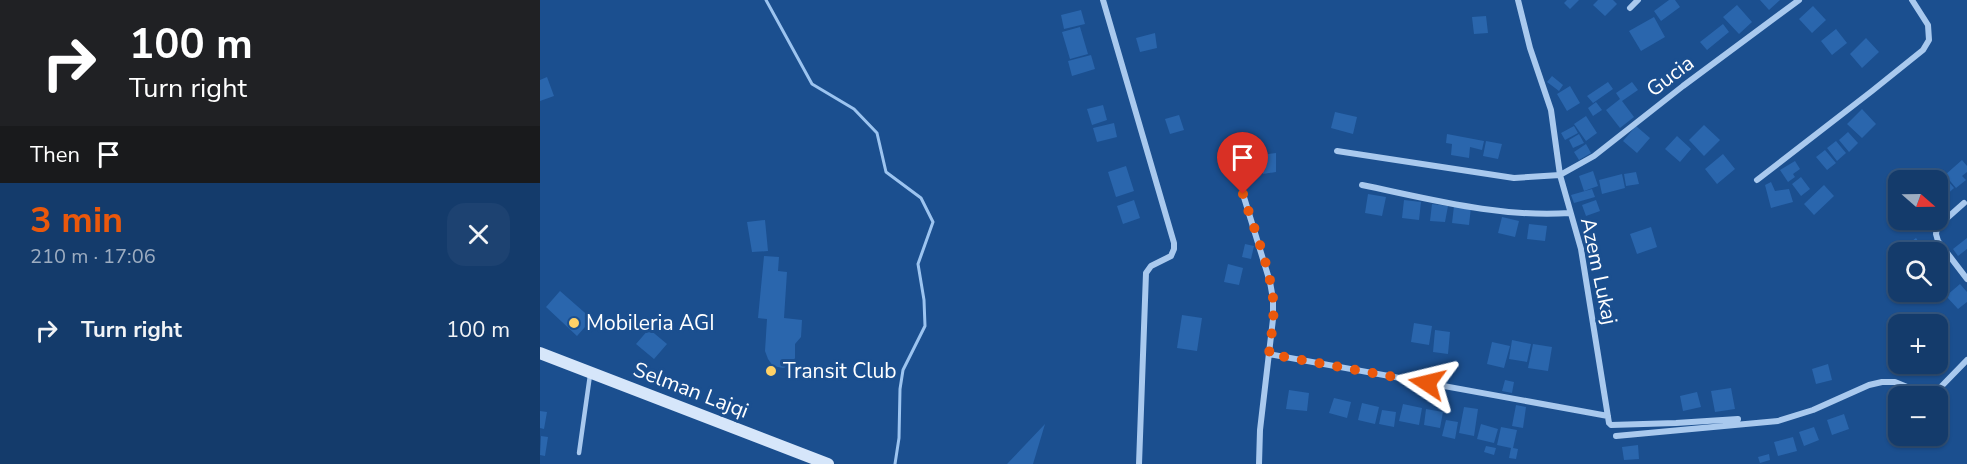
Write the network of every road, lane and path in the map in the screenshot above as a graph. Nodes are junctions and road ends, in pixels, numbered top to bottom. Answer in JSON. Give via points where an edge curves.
{"nodes":[{"id":1,"x":1103,"y":0,"type":"edge"},
{"id":2,"x":1638,"y":0,"type":"edge"},
{"id":3,"x":1799,"y":0,"type":"edge"},
{"id":4,"x":1912,"y":0,"type":"edge"},
{"id":5,"x":1520,"y":1,"type":"edge"},
{"id":6,"x":1630,"y":8,"type":"dead end"},
{"id":7,"x":1337,"y":151,"type":"dead end"},
{"id":8,"x":1560,"y":175,"type":"junction"},
{"id":9,"x":1756,"y":180,"type":"dead end"},
{"id":10,"x":1362,"y":185,"type":"dead end"},
{"id":11,"x":1243,"y":194,"type":"dead end"},
{"id":12,"x":1964,"y":203,"type":"dead end"},
{"id":13,"x":1570,"y":213,"type":"junction"},
{"id":14,"x":1967,"y":279,"type":"edge"},
{"id":15,"x":540,"y":353,"type":"edge"},
{"id":16,"x":1269,"y":354,"type":"junction"},
{"id":17,"x":1967,"y":360,"type":"edge"},
{"id":18,"x":590,"y":373,"type":"junction"},
{"id":19,"x":1905,"y":386,"type":"edge"},
{"id":20,"x":1941,"y":386,"type":"edge"},
{"id":21,"x":1608,"y":416,"type":"junction"},
{"id":22,"x":1738,"y":419,"type":"dead end"},
{"id":23,"x":1616,"y":436,"type":"dead end"},
{"id":24,"x":579,"y":453,"type":"dead end"},
{"id":25,"x":828,"y":464,"type":"edge"},
{"id":26,"x":1138,"y":464,"type":"edge"},
{"id":27,"x":1259,"y":464,"type":"edge"}],
"edges":[{"from":1,"to":26,"type":"street","via":[[1174,243],[1171,256],[1146,273]]},
{"from":2,"to":6,"type":"street"},
{"from":3,"to":8,"type":"street","name":"Gucia","via":[[1594,156]]},
{"from":4,"to":9,"type":"street","via":[[1928,25],[1929,40],[1923,50]]},
{"from":5,"to":8,"type":"street","name":"Azem Lukaj","via":[[1530,48],[1551,110]]},
{"from":7,"to":8,"type":"street","via":[[1514,178]]},
{"from":8,"to":13,"type":"street","name":"Azem Lukaj"},
{"from":10,"to":13,"type":"street","via":[[1452,204],[1541,215]]},
{"from":11,"to":16,"type":"street","via":[[1271,291]]},
{"from":12,"to":14,"type":"street","via":[[1937,227],[1936,234]]},
{"from":13,"to":21,"type":"street","name":"Azem Lukaj","via":[[1582,253]]},
{"from":15,"to":18,"type":"street","name":"Selman Lajqi"},
{"from":16,"to":21,"type":"street"},
{"from":16,"to":27,"type":"street"},
{"from":17,"to":20,"type":"street"},
{"from":18,"to":24,"type":"lane"},
{"from":18,"to":25,"type":"street","name":"Selman Lajqi"},
{"from":19,"to":23,"type":"street","via":[[1895,382],[1869,385],[1779,421]]},
{"from":21,"to":22,"type":"street","via":[[1611,425]]}]}
